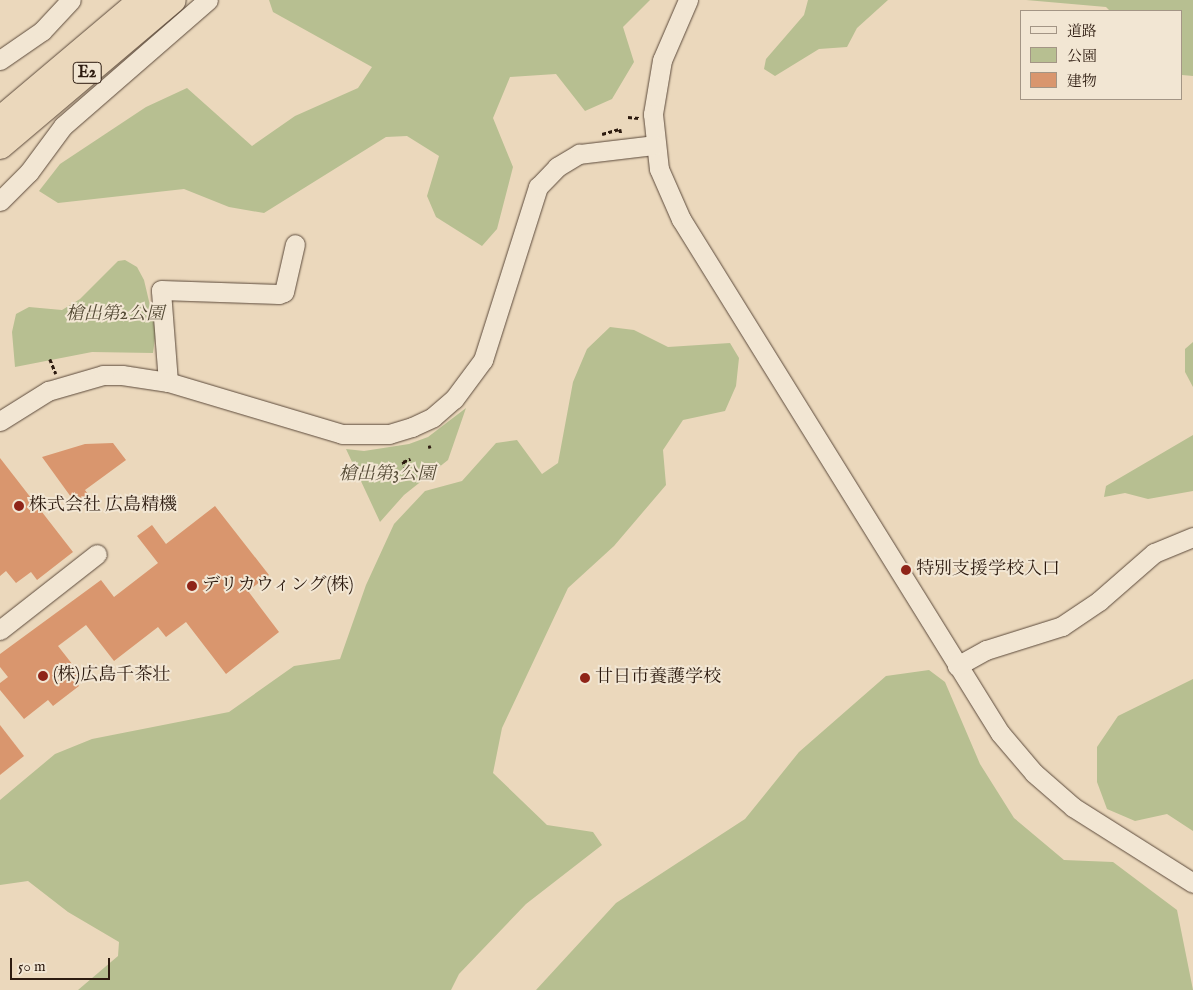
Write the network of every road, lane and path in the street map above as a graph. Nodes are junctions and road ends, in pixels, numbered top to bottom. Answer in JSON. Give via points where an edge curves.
{"nodes":[{"id":1,"x":71,"y":0,"type":"edge"},
{"id":2,"x":142,"y":0,"type":"edge"},
{"id":3,"x":173,"y":0,"type":"edge"},
{"id":4,"x":208,"y":0,"type":"edge"},
{"id":5,"x":688,"y":0,"type":"edge"},
{"id":6,"x":0,"y":60,"type":"edge"},
{"id":7,"x":0,"y":120,"type":"edge"},
{"id":8,"x":620,"y":128,"type":"dead end"},
{"id":9,"x":600,"y":135,"type":"dead end"},
{"id":10,"x":654,"y":144,"type":"junction"},
{"id":11,"x":0,"y":146,"type":"edge"},
{"id":12,"x":3,"y":192,"type":"edge"},
{"id":13,"x":295,"y":244,"type":"dead end"},
{"id":14,"x":50,"y":359,"type":"dead end"},
{"id":15,"x":65,"y":373,"type":"dead end"},
{"id":16,"x":56,"y":374,"type":"dead end"},
{"id":17,"x":50,"y":378,"type":"dead end"},
{"id":18,"x":168,"y":382,"type":"junction"},
{"id":19,"x":0,"y":421,"type":"edge"},
{"id":20,"x":410,"y":459,"type":"dead end"},
{"id":21,"x":406,"y":470,"type":"dead end"},
{"id":22,"x":1193,"y":537,"type":"edge"},
{"id":23,"x":97,"y":554,"type":"dead end"},
{"id":24,"x":0,"y":630,"type":"edge"},
{"id":25,"x":957,"y":666,"type":"junction"},
{"id":26,"x":1193,"y":883,"type":"edge"}],
"edges":[{"from":1,"to":6,"type":"street","via":[[42,31]]},
{"from":2,"to":7,"type":"highway","number":"E2"},
{"from":3,"to":11,"type":"highway","number":"E2"},
{"from":4,"to":12,"type":"street","via":[[63,126]]},
{"from":5,"to":10,"type":"street","via":[[658,77]]},
{"from":8,"to":9,"type":"path"},
{"from":10,"to":18,"type":"street","via":[[579,154],[557,167],[538,187],[483,360],[469,382],[433,417],[389,434],[342,434]]},
{"from":10,"to":25,"type":"street","via":[[665,186],[681,220]]},
{"from":13,"to":18,"type":"street","via":[[284,292],[280,294],[161,290]]},
{"from":14,"to":16,"type":"path"},
{"from":15,"to":17,"type":"path"},
{"from":18,"to":19,"type":"street","via":[[122,375],[75,381],[48,391]]},
{"from":20,"to":21,"type":"path","via":[[402,462]]},
{"from":22,"to":25,"type":"street","via":[[1154,553],[1099,601],[1062,626],[986,650]]},
{"from":23,"to":24,"type":"street"},
{"from":25,"to":26,"type":"street","via":[[1000,733],[1053,790]]}]}
